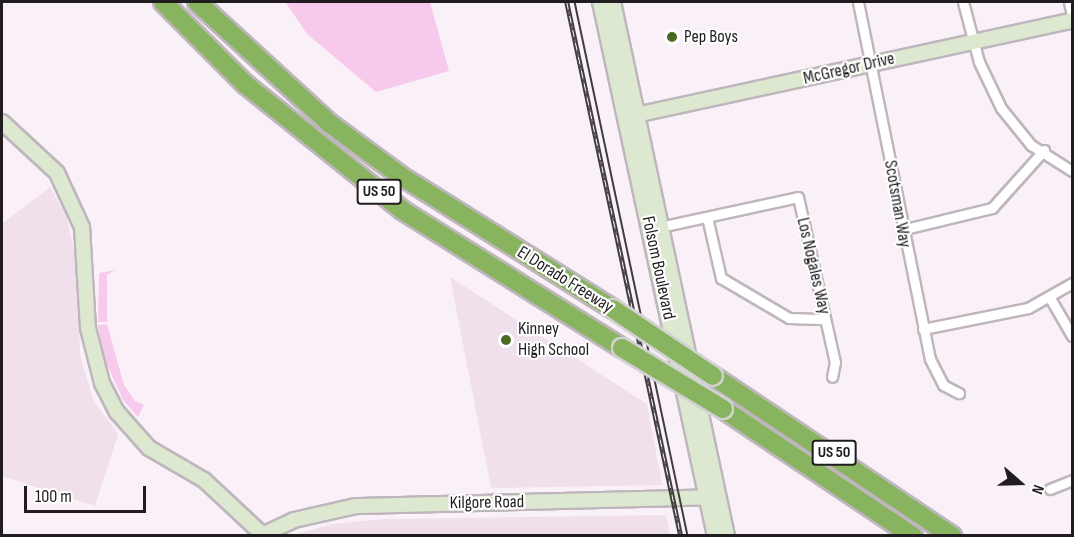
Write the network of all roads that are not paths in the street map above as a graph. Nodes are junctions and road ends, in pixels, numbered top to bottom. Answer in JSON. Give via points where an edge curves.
{"nodes":[{"id":1,"x":163,"y":2,"type":"edge"},
{"id":2,"x":196,"y":2,"type":"edge"},
{"id":3,"x":600,"y":2,"type":"edge"},
{"id":4,"x":613,"y":2,"type":"edge"},
{"id":5,"x":858,"y":2,"type":"edge"},
{"id":6,"x":963,"y":2,"type":"edge"},
{"id":7,"x":1070,"y":2,"type":"edge"},
{"id":8,"x":1072,"y":15,"type":"edge"},
{"id":9,"x":1072,"y":21,"type":"edge"},
{"id":10,"x":972,"y":42,"type":"junction"},
{"id":11,"x":871,"y":64,"type":"junction"},
{"id":12,"x":632,"y":116,"type":"junction"},
{"id":13,"x":2,"y":122,"type":"edge"},
{"id":14,"x":1044,"y":150,"type":"junction"},
{"id":15,"x":1072,"y":171,"type":"edge"},
{"id":16,"x":707,"y":217,"type":"junction"},
{"id":17,"x":655,"y":228,"type":"junction"},
{"id":18,"x":901,"y":230,"type":"junction"},
{"id":19,"x":1072,"y":283,"type":"edge"},
{"id":20,"x":1050,"y":298,"type":"junction"},
{"id":21,"x":825,"y":319,"type":"junction"},
{"id":22,"x":923,"y":328,"type":"junction"},
{"id":23,"x":1072,"y":336,"type":"edge"},
{"id":24,"x":832,"y":377,"type":"dead end"},
{"id":25,"x":959,"y":393,"type":"dead end"},
{"id":26,"x":1072,"y":480,"type":"edge"},
{"id":27,"x":1050,"y":489,"type":"dead end"},
{"id":28,"x":713,"y":497,"type":"junction"},
{"id":29,"x":262,"y":535,"type":"edge"},
{"id":30,"x":715,"y":536,"type":"edge"},
{"id":31,"x":727,"y":536,"type":"edge"},
{"id":32,"x":913,"y":536,"type":"edge"},
{"id":33,"x":952,"y":536,"type":"edge"}],
"edges":[{"from":1,"to":32,"type":"highway","name":"El Dorado Freeway","number":"US 50","bridge":true,"via":[[244,84],[402,210],[723,409]]},
{"from":2,"to":33,"type":"highway","name":"El Dorado Freeway","number":"US 50","bridge":true,"via":[[261,64],[383,163],[612,309]]},
{"from":3,"to":12,"type":"street","name":"Folsom Boulevard"},
{"from":4,"to":12,"type":"street","name":"Folsom Boulevard"},
{"from":5,"to":11,"type":"street","name":"Scotsman Way"},
{"from":6,"to":10,"type":"street"},
{"from":7,"to":8,"type":"street"},
{"from":9,"to":10,"type":"street","name":"McGregor Drive"},
{"from":10,"to":11,"type":"street","name":"McGregor Drive"},
{"from":10,"to":14,"type":"street","via":[[1011,124],[1031,145]]},
{"from":11,"to":12,"type":"street","name":"McGregor Drive"},
{"from":11,"to":18,"type":"street","name":"Scotsman Way"},
{"from":12,"to":17,"type":"street","name":"Folsom Boulevard"},
{"from":13,"to":29,"type":"street","via":[[57,172],[82,227],[87,328],[102,383],[117,412],[150,448],[204,480]]},
{"from":14,"to":15,"type":"street"},
{"from":14,"to":18,"type":"street","via":[[992,208]]},
{"from":16,"to":17,"type":"street","name":"Los Nogales Way"},
{"from":16,"to":21,"type":"street","via":[[721,278],[789,318]]},
{"from":16,"to":21,"type":"street","name":"Los Nogales Way","via":[[798,197]]},
{"from":17,"to":28,"type":"street","name":"Folsom Boulevard"},
{"from":18,"to":22,"type":"street","name":"Scotsman Way"},
{"from":19,"to":20,"type":"street"},
{"from":20,"to":22,"type":"street","via":[[1000,316]]},
{"from":20,"to":23,"type":"street"},
{"from":21,"to":24,"type":"street","name":"Los Nogales Way","via":[[835,362]]},
{"from":22,"to":25,"type":"street","name":"Scotsman Way","via":[[937,374]]},
{"from":26,"to":27,"type":"street"},
{"from":28,"to":29,"type":"street","name":"Kilgore Road","via":[[372,504],[309,515]]},
{"from":28,"to":30,"type":"street","name":"Folsom Boulevard"},
{"from":28,"to":31,"type":"street","name":"Folsom Boulevard"}]}
